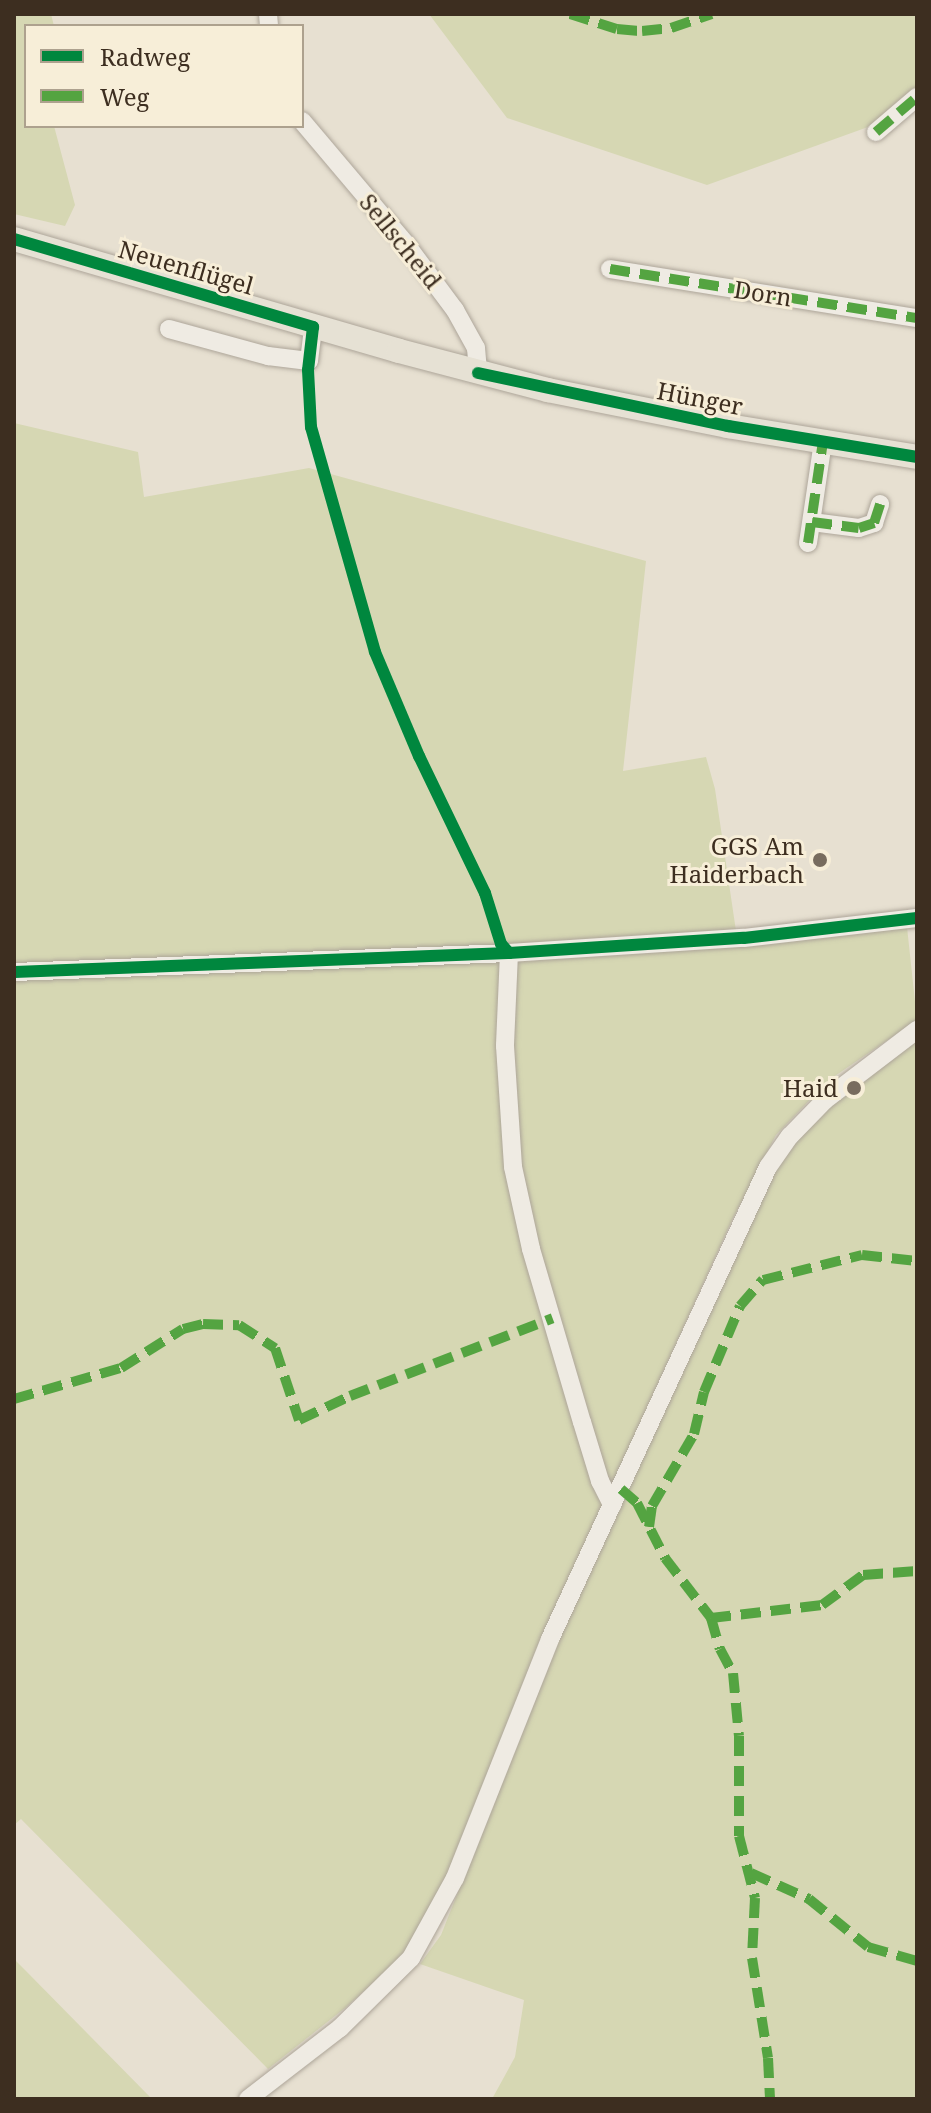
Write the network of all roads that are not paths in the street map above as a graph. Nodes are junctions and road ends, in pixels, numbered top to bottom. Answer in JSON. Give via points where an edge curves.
{"nodes":[{"id":1,"x":917,"y":97,"type":"edge"},
{"id":2,"x":304,"y":123,"type":"edge"},
{"id":3,"x":876,"y":132,"type":"dead end"},
{"id":4,"x":14,"y":239,"type":"edge"},
{"id":5,"x":610,"y":269,"type":"dead end"},
{"id":6,"x":917,"y":318,"type":"edge"},
{"id":7,"x":313,"y":327,"type":"junction"},
{"id":8,"x":169,"y":329,"type":"dead end"},
{"id":9,"x":478,"y":373,"type":"junction"},
{"id":10,"x":823,"y":442,"type":"junction"},
{"id":11,"x":917,"y":457,"type":"edge"},
{"id":12,"x":880,"y":504,"type":"dead end"},
{"id":13,"x":812,"y":522,"type":"junction"},
{"id":14,"x":808,"y":543,"type":"dead end"},
{"id":15,"x":917,"y":918,"type":"edge"},
{"id":16,"x":509,"y":953,"type":"junction"},
{"id":17,"x":14,"y":972,"type":"edge"},
{"id":18,"x":917,"y":1030,"type":"edge"},
{"id":19,"x":612,"y":1505,"type":"junction"},
{"id":20,"x":248,"y":2099,"type":"edge"}],
"edges":[{"from":1,"to":3,"type":"street"},
{"from":2,"to":9,"type":"street","name":"Sellscheid","via":[[455,310],[476,348]]},
{"from":4,"to":7,"type":"main road","name":"Neuenflügel"},
{"from":5,"to":6,"type":"street","name":"Dorn"},
{"from":7,"to":8,"type":"street","via":[[309,361],[268,356]]},
{"from":7,"to":9,"type":"main road","name":"Neuenflügel"},
{"from":9,"to":10,"type":"main road","name":"Hünger"},
{"from":10,"to":11,"type":"main road","name":"Hünger"},
{"from":10,"to":13,"type":"street"},
{"from":12,"to":13,"type":"street","via":[[874,523],[859,528]]},
{"from":13,"to":14,"type":"street"},
{"from":15,"to":16,"type":"street","via":[[744,938]]},
{"from":16,"to":17,"type":"street"},
{"from":16,"to":19,"type":"street","via":[[505,1046],[513,1167],[531,1249],[600,1481]]},
{"from":18,"to":19,"type":"street","via":[[825,1100],[768,1167]]},
{"from":19,"to":20,"type":"street","via":[[550,1639],[470,1845],[411,1958],[340,2028]]}]}
